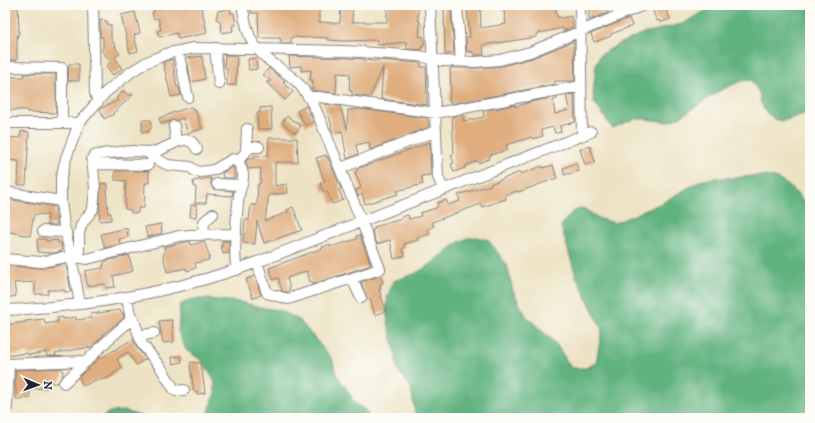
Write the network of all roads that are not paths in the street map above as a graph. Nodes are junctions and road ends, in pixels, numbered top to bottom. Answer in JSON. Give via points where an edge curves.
{"nodes":[{"id":1,"x":93,"y":5,"type":"edge"},
{"id":2,"x":242,"y":5,"type":"edge"},
{"id":3,"x":430,"y":5,"type":"edge"},
{"id":4,"x":457,"y":5,"type":"edge"},
{"id":5,"x":580,"y":5,"type":"edge"},
{"id":6,"x":644,"y":5,"type":"edge"},
{"id":7,"x":633,"y":7,"type":"edge"},
{"id":8,"x":580,"y":31,"type":"junction"},
{"id":9,"x":215,"y":48,"type":"junction"},
{"id":10,"x":258,"y":49,"type":"junction"},
{"id":11,"x":178,"y":51,"type":"junction"},
{"id":12,"x":432,"y":58,"type":"junction"},
{"id":13,"x":461,"y":61,"type":"junction"},
{"id":14,"x":5,"y":67,"type":"edge"},
{"id":15,"x":219,"y":84,"type":"dead end"},
{"id":16,"x":581,"y":86,"type":"junction"},
{"id":17,"x":188,"y":97,"type":"dead end"},
{"id":18,"x":309,"y":97,"type":"junction"},
{"id":19,"x":98,"y":102,"type":"junction"},
{"id":20,"x":436,"y":113,"type":"junction"},
{"id":21,"x":5,"y":123,"type":"edge"},
{"id":22,"x":62,"y":123,"type":"junction"},
{"id":23,"x":79,"y":123,"type":"junction"},
{"id":24,"x":174,"y":126,"type":"dead end"},
{"id":25,"x":248,"y":129,"type":"dead end"},
{"id":26,"x":436,"y":132,"type":"junction"},
{"id":27,"x":176,"y":142,"type":"junction"},
{"id":28,"x":259,"y":147,"type":"dead end"},
{"id":29,"x":197,"y":149,"type":"dead end"},
{"id":30,"x":247,"y":150,"type":"junction"},
{"id":31,"x":148,"y":152,"type":"junction"},
{"id":32,"x":237,"y":162,"type":"junction"},
{"id":33,"x":148,"y":165,"type":"dead end"},
{"id":34,"x":93,"y":168,"type":"junction"},
{"id":35,"x":341,"y":168,"type":"junction"},
{"id":36,"x":218,"y":184,"type":"dead end"},
{"id":37,"x":241,"y":185,"type":"junction"},
{"id":38,"x":443,"y":188,"type":"junction"},
{"id":39,"x":5,"y":192,"type":"edge"},
{"id":40,"x":61,"y":201,"type":"junction"},
{"id":41,"x":213,"y":214,"type":"dead end"},
{"id":42,"x":361,"y":220,"type":"junction"},
{"id":43,"x":43,"y":231,"type":"dead end"},
{"id":44,"x":66,"y":232,"type":"junction"},
{"id":45,"x":203,"y":234,"type":"junction"},
{"id":46,"x":236,"y":234,"type":"junction"},
{"id":47,"x":75,"y":257,"type":"junction"},
{"id":48,"x":5,"y":259,"type":"edge"},
{"id":49,"x":257,"y":262,"type":"junction"},
{"id":50,"x":238,"y":270,"type":"junction"},
{"id":51,"x":352,"y":278,"type":"junction"},
{"id":52,"x":127,"y":298,"type":"junction"},
{"id":53,"x":361,"y":298,"type":"dead end"},
{"id":54,"x":80,"y":304,"type":"junction"},
{"id":55,"x":5,"y":310,"type":"edge"},
{"id":56,"x":131,"y":320,"type":"junction"},
{"id":57,"x":154,"y":333,"type":"dead end"},
{"id":58,"x":139,"y":336,"type":"junction"},
{"id":59,"x":87,"y":361,"type":"junction"},
{"id":60,"x":7,"y":364,"type":"edge"},
{"id":61,"x":64,"y":384,"type":"dead end"},
{"id":62,"x":184,"y":390,"type":"dead end"},
{"id":63,"x":5,"y":408,"type":"edge"}],
"edges":[{"from":1,"to":19,"type":"street","via":[[95,93]]},
{"from":2,"to":10,"type":"street","via":[[249,36]]},
{"from":3,"to":12,"type":"street"},
{"from":4,"to":13,"type":"street"},
{"from":5,"to":8,"type":"street"},
{"from":6,"to":7,"type":"street"},
{"from":7,"to":8,"type":"street"},
{"from":8,"to":13,"type":"street","via":[[530,52],[500,60]]},
{"from":8,"to":16,"type":"street"},
{"from":9,"to":10,"type":"street"},
{"from":9,"to":11,"type":"street"},
{"from":9,"to":15,"type":"street"},
{"from":10,"to":12,"type":"street","via":[[346,51]]},
{"from":10,"to":18,"type":"street","via":[[269,61],[296,81]]},
{"from":11,"to":17,"type":"street"},
{"from":11,"to":19,"type":"street","via":[[147,62],[131,72]]},
{"from":12,"to":13,"type":"street"},
{"from":12,"to":20,"type":"street"},
{"from":14,"to":22,"type":"street","via":[[62,68]]},
{"from":16,"to":20,"type":"street"},
{"from":16,"to":38,"type":"street","via":[[586,133]]},
{"from":18,"to":20,"type":"street"},
{"from":18,"to":35,"type":"street"},
{"from":19,"to":23,"type":"street"},
{"from":20,"to":26,"type":"street"},
{"from":21,"to":22,"type":"street"},
{"from":22,"to":23,"type":"street"},
{"from":23,"to":40,"type":"street","via":[[61,178]]},
{"from":24,"to":27,"type":"street"},
{"from":25,"to":30,"type":"street"},
{"from":26,"to":35,"type":"street"},
{"from":26,"to":38,"type":"street","via":[[438,177]]},
{"from":27,"to":29,"type":"street","via":[[190,141]]},
{"from":27,"to":31,"type":"street","via":[[160,150]]},
{"from":28,"to":30,"type":"street"},
{"from":30,"to":32,"type":"street"},
{"from":31,"to":32,"type":"street","via":[[152,157],[168,165],[190,167],[200,172],[214,170],[233,160]]},
{"from":31,"to":34,"type":"street","via":[[126,151],[95,155],[92,158]]},
{"from":32,"to":37,"type":"street","via":[[243,176]]},
{"from":33,"to":34,"type":"street","via":[[96,164]]},
{"from":34,"to":47,"type":"street","via":[[93,209],[79,234]]},
{"from":35,"to":42,"type":"street"},
{"from":36,"to":37,"type":"street"},
{"from":37,"to":46,"type":"street"},
{"from":38,"to":42,"type":"street"},
{"from":39,"to":40,"type":"street"},
{"from":40,"to":44,"type":"street"},
{"from":41,"to":45,"type":"street","via":[[204,222]]},
{"from":42,"to":49,"type":"street"},
{"from":42,"to":51,"type":"street","via":[[380,269]]},
{"from":43,"to":44,"type":"street"},
{"from":44,"to":47,"type":"street"},
{"from":45,"to":46,"type":"street"},
{"from":45,"to":47,"type":"street","via":[[179,236],[88,259]]},
{"from":46,"to":50,"type":"street","via":[[235,264]]},
{"from":47,"to":48,"type":"street","via":[[41,262]]},
{"from":47,"to":54,"type":"street"},
{"from":49,"to":50,"type":"street"},
{"from":49,"to":51,"type":"street","via":[[267,293],[288,299]]},
{"from":50,"to":52,"type":"street"},
{"from":51,"to":53,"type":"street"},
{"from":52,"to":54,"type":"street"},
{"from":52,"to":56,"type":"street"},
{"from":54,"to":55,"type":"street"},
{"from":56,"to":58,"type":"street","via":[[133,318]]},
{"from":56,"to":59,"type":"street"},
{"from":57,"to":58,"type":"street"},
{"from":58,"to":62,"type":"street","via":[[174,389]]},
{"from":59,"to":60,"type":"street"},
{"from":59,"to":61,"type":"street"},
{"from":60,"to":63,"type":"street"}]}
